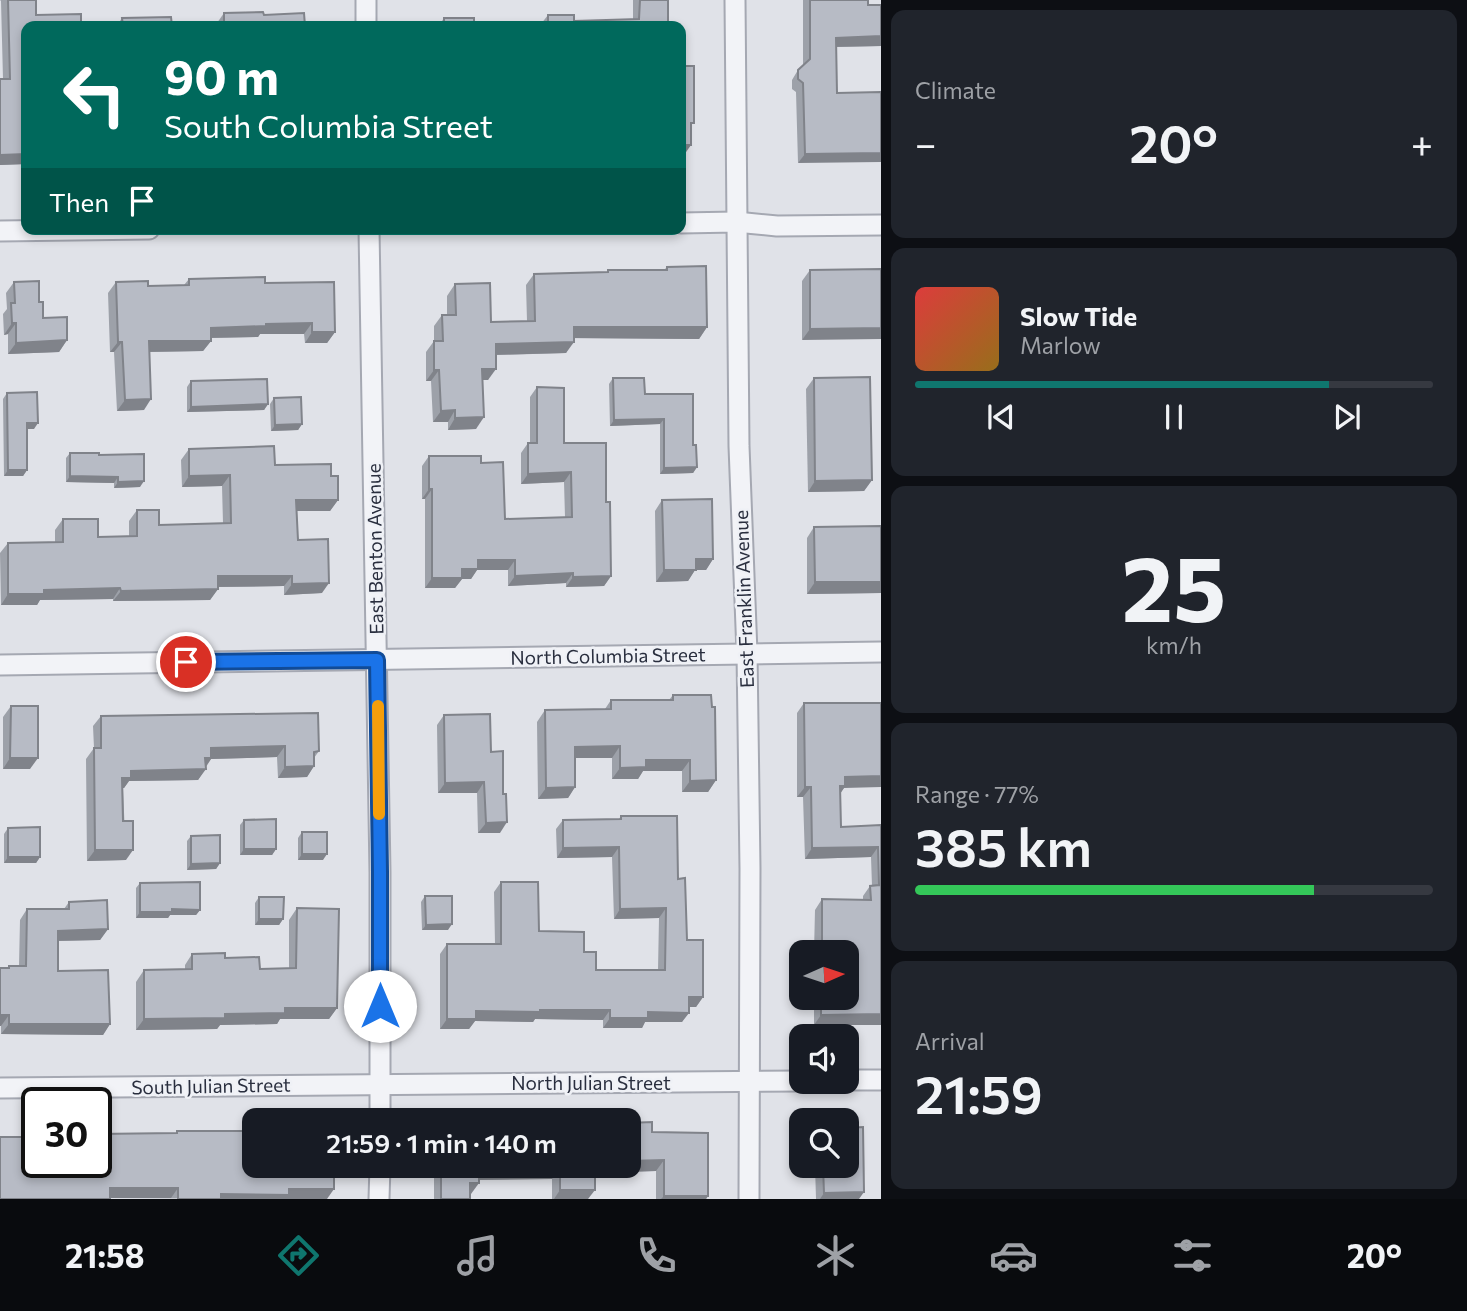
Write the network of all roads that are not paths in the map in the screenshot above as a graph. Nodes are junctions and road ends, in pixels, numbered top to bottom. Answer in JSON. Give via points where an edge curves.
{"nodes":[{"id":1,"x":366,"y":0,"type":"edge"},
{"id":2,"x":735,"y":0,"type":"edge"},
{"id":3,"x":366,"y":21,"type":"edge"},
{"id":4,"x":736,"y":222,"type":"junction"},
{"id":5,"x":686,"y":223,"type":"edge"},
{"id":6,"x":881,"y":225,"type":"edge"},
{"id":7,"x":0,"y":231,"type":"edge"},
{"id":8,"x":21,"y":231,"type":"edge"},
{"id":9,"x":369,"y":235,"type":"edge"},
{"id":10,"x":881,"y":652,"type":"edge"},
{"id":11,"x":747,"y":653,"type":"junction"},
{"id":12,"x":377,"y":660,"type":"junction"},
{"id":13,"x":0,"y":665,"type":"edge"},
{"id":14,"x":859,"y":1080,"type":"edge"},
{"id":15,"x":881,"y":1080,"type":"edge"},
{"id":16,"x":789,"y":1081,"type":"edge"},
{"id":17,"x":750,"y":1082,"type":"junction"},
{"id":18,"x":380,"y":1084,"type":"junction"},
{"id":19,"x":0,"y":1088,"type":"edge"},
{"id":20,"x":380,"y":1108,"type":"edge"},
{"id":21,"x":380,"y":1178,"type":"edge"},
{"id":22,"x":379,"y":1199,"type":"edge"},
{"id":23,"x":749,"y":1199,"type":"edge"}],
"edges":[{"from":1,"to":3,"type":"street"},
{"from":2,"to":4,"type":"street","name":"East Franklin Avenue"},
{"from":4,"to":5,"type":"street"},
{"from":4,"to":6,"type":"street"},
{"from":4,"to":11,"type":"street","name":"East Franklin Avenue"},
{"from":7,"to":8,"type":"street"},
{"from":9,"to":12,"type":"street","name":"East Benton Avenue"},
{"from":10,"to":11,"type":"street","name":"North Columbia Street"},
{"from":11,"to":12,"type":"street","name":"North Columbia Street"},
{"from":11,"to":17,"type":"street","name":"East Franklin Avenue"},
{"from":12,"to":13,"type":"street","name":"North Columbia Street"},
{"from":12,"to":18,"type":"street","name":"East Benton Avenue"},
{"from":14,"to":15,"type":"street"},
{"from":16,"to":17,"type":"street","name":"North Julian Street"},
{"from":17,"to":18,"type":"street","name":"North Julian Street"},
{"from":17,"to":23,"type":"street","name":"East Franklin Avenue"},
{"from":18,"to":19,"type":"street","name":"South Julian Street"},
{"from":18,"to":20,"type":"street","name":"East Benton Avenue"},
{"from":21,"to":22,"type":"street"}]}
